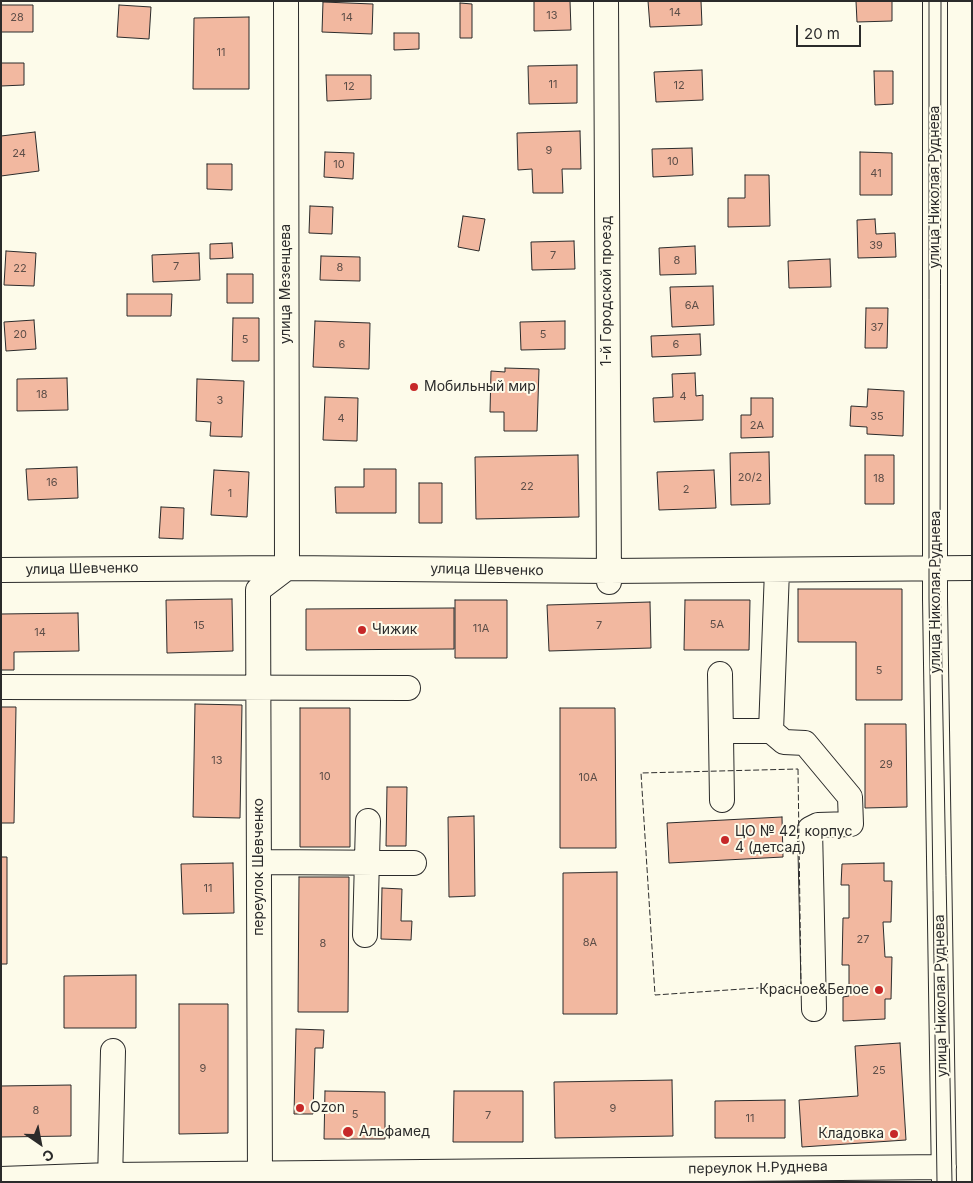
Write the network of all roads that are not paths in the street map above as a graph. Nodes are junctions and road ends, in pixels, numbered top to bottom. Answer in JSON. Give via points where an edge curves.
{"nodes":[{"id":1,"x":286,"y":1,"type":"edge"},
{"id":2,"x":606,"y":1,"type":"edge"},
{"id":3,"x":935,"y":1,"type":"edge"},
{"id":4,"x":287,"y":568,"type":"junction"},
{"id":5,"x":972,"y":568,"type":"edge"},
{"id":6,"x":935,"y":569,"type":"junction"},
{"id":7,"x":1,"y":570,"type":"edge"},
{"id":8,"x":777,"y":570,"type":"junction"},
{"id":9,"x":609,"y":576,"type":"junction"},
{"id":10,"x":720,"y":674,"type":"dead end"},
{"id":11,"x":1,"y":687,"type":"edge"},
{"id":12,"x":258,"y":688,"type":"junction"},
{"id":13,"x":408,"y":688,"type":"dead end"},
{"id":14,"x":721,"y":731,"type":"junction"},
{"id":15,"x":771,"y":731,"type":"junction"},
{"id":16,"x":722,"y":800,"type":"dead end"},
{"id":17,"x":368,"y":821,"type":"dead end"},
{"id":18,"x":259,"y":862,"type":"junction"},
{"id":19,"x":367,"y":863,"type":"junction"},
{"id":20,"x":414,"y":863,"type":"dead end"},
{"id":21,"x":364,"y":935,"type":"dead end"},
{"id":22,"x":814,"y":1009,"type":"dead end"},
{"id":23,"x":113,"y":1051,"type":"dead end"},
{"id":24,"x":944,"y":1174,"type":"edge"},
{"id":25,"x":110,"y":1178,"type":"edge"},
{"id":26,"x":260,"y":1178,"type":"edge"},
{"id":27,"x":1,"y":1179,"type":"edge"}],
"edges":[{"from":1,"to":4,"type":"street","name":"улица Мезенцева"},
{"from":2,"to":9,"type":"street","name":"1-й Городской проезд"},
{"from":3,"to":6,"type":"street","name":"улица Николая Руднева"},
{"from":4,"to":7,"type":"street","name":"улица Шевченко"},
{"from":4,"to":9,"type":"street","name":"улица Шевченко"},
{"from":4,"to":12,"type":"street","name":"переулок Шевченко","via":[[258,590]]},
{"from":5,"to":6,"type":"street","name":"улица Шевченко"},
{"from":6,"to":8,"type":"street","name":"улица Шевченко"},
{"from":6,"to":24,"type":"street","name":"улица Николая Руднева"},
{"from":8,"to":9,"type":"street","name":"улица Шевченко"},
{"from":8,"to":15,"type":"street"},
{"from":10,"to":14,"type":"street"},
{"from":11,"to":12,"type":"street"},
{"from":12,"to":13,"type":"street"},
{"from":12,"to":18,"type":"street","name":"переулок Шевченко"},
{"from":14,"to":15,"type":"street"},
{"from":14,"to":16,"type":"street"},
{"from":15,"to":22,"type":"street","via":[[784,742],[805,743],[850,796],[851,824],[818,825],[810,829]]},
{"from":17,"to":19,"type":"street"},
{"from":18,"to":19,"type":"street"},
{"from":18,"to":26,"type":"street","name":"переулок Шевченко"},
{"from":19,"to":20,"type":"street"},
{"from":19,"to":21,"type":"street"},
{"from":23,"to":25,"type":"street"},
{"from":24,"to":26,"type":"street","name":"переулок Н.Руднева"},
{"from":25,"to":26,"type":"street","name":"переулок Н.Руднева"},
{"from":25,"to":27,"type":"street","name":"переулок Н.Руднева"}]}
